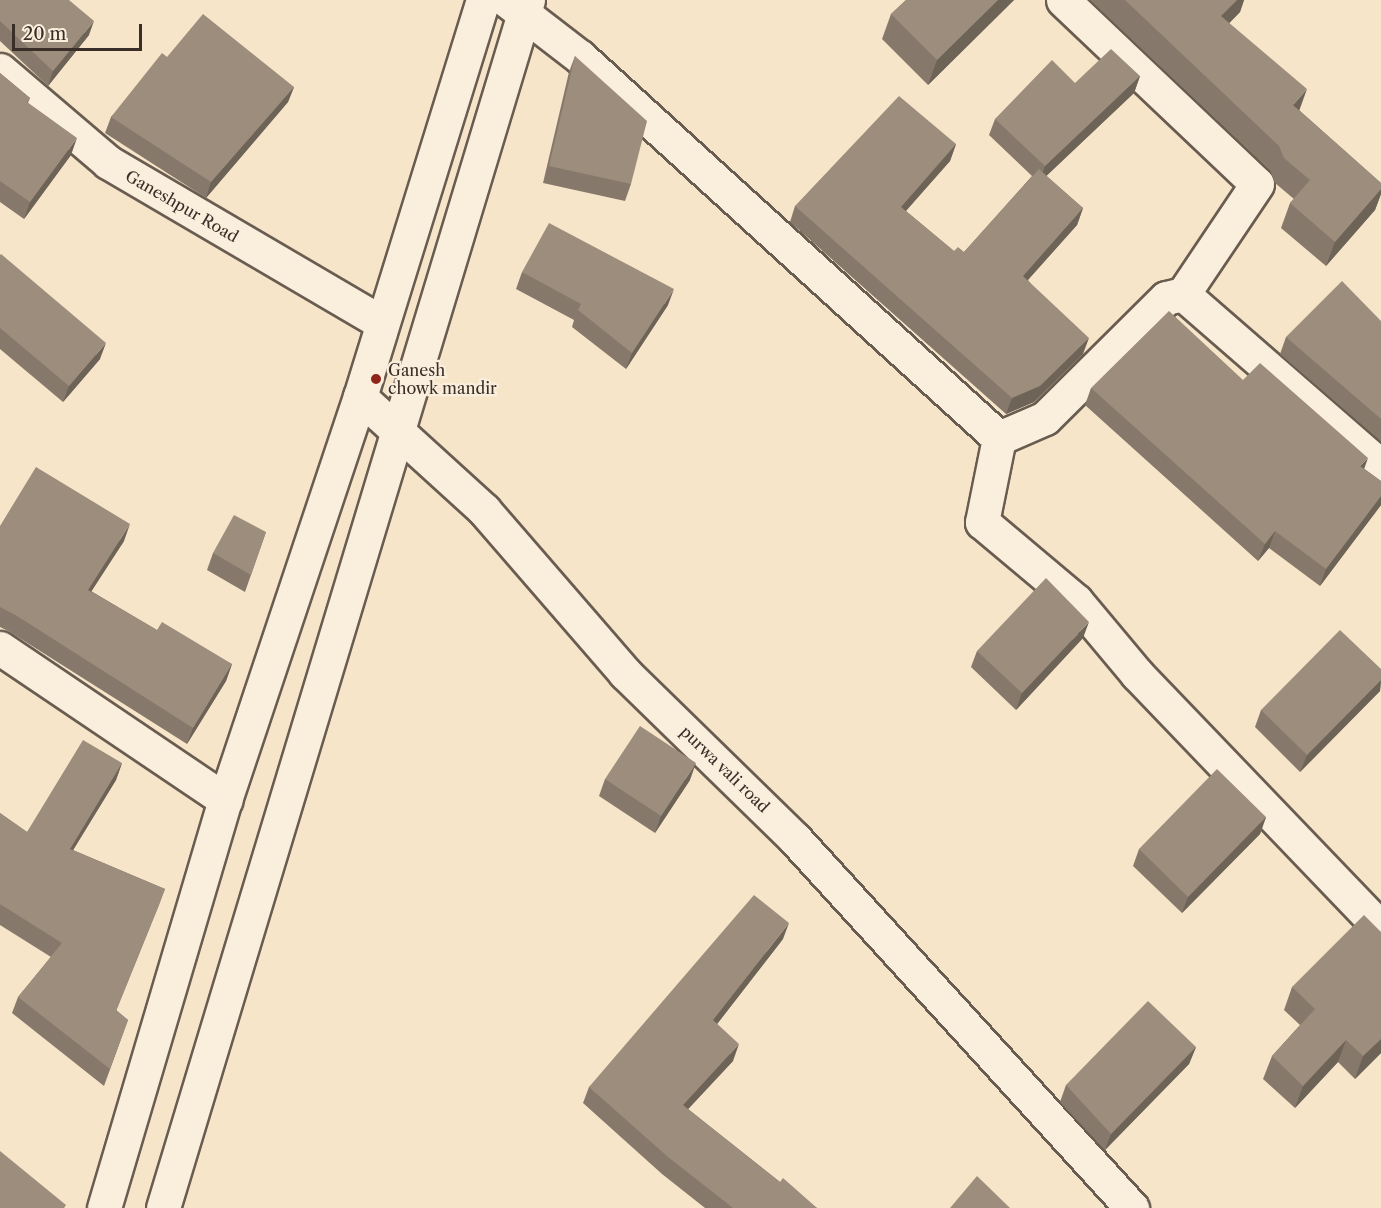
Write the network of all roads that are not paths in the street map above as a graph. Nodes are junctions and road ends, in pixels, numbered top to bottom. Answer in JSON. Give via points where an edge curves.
{"nodes":[{"id":1,"x":483,"y":0,"type":"edge"},
{"id":2,"x":1063,"y":0,"type":"edge"},
{"id":3,"x":519,"y":4,"type":"edge"},
{"id":4,"x":0,"y":70,"type":"edge"},
{"id":5,"x":1183,"y":294,"type":"junction"},
{"id":6,"x":379,"y":321,"type":"junction"},
{"id":7,"x":360,"y":397,"type":"junction"},
{"id":8,"x":401,"y":434,"type":"junction"},
{"id":9,"x":999,"y":438,"type":"junction"},
{"id":10,"x":1381,"y":466,"type":"edge"},
{"id":11,"x":0,"y":648,"type":"edge"},
{"id":12,"x":225,"y":800,"type":"junction"},
{"id":13,"x":1381,"y":928,"type":"edge"},
{"id":14,"x":104,"y":1208,"type":"edge"},
{"id":15,"x":163,"y":1208,"type":"edge"},
{"id":16,"x":1132,"y":1208,"type":"edge"}],
"edges":[{"from":1,"to":6,"type":"street"},
{"from":2,"to":5,"type":"street","via":[[1257,184]]},
{"from":3,"to":8,"type":"street"},
{"from":3,"to":9,"type":"street"},
{"from":4,"to":6,"type":"street","name":"Ganeshpur Road","via":[[108,162]]},
{"from":5,"to":9,"type":"street","via":[[1166,298],[1045,418]]},
{"from":5,"to":10,"type":"street"},
{"from":6,"to":7,"type":"street"},
{"from":7,"to":8,"type":"street","name":"purwa vali road"},
{"from":7,"to":12,"type":"street"},
{"from":8,"to":15,"type":"street"},
{"from":8,"to":16,"type":"street","name":"purwa vali road","via":[[484,510],[625,673],[795,838],[1079,1155]]},
{"from":9,"to":13,"type":"street","via":[[982,522],[1076,601],[1137,674]]},
{"from":11,"to":12,"type":"street"},
{"from":12,"to":14,"type":"street"}]}
